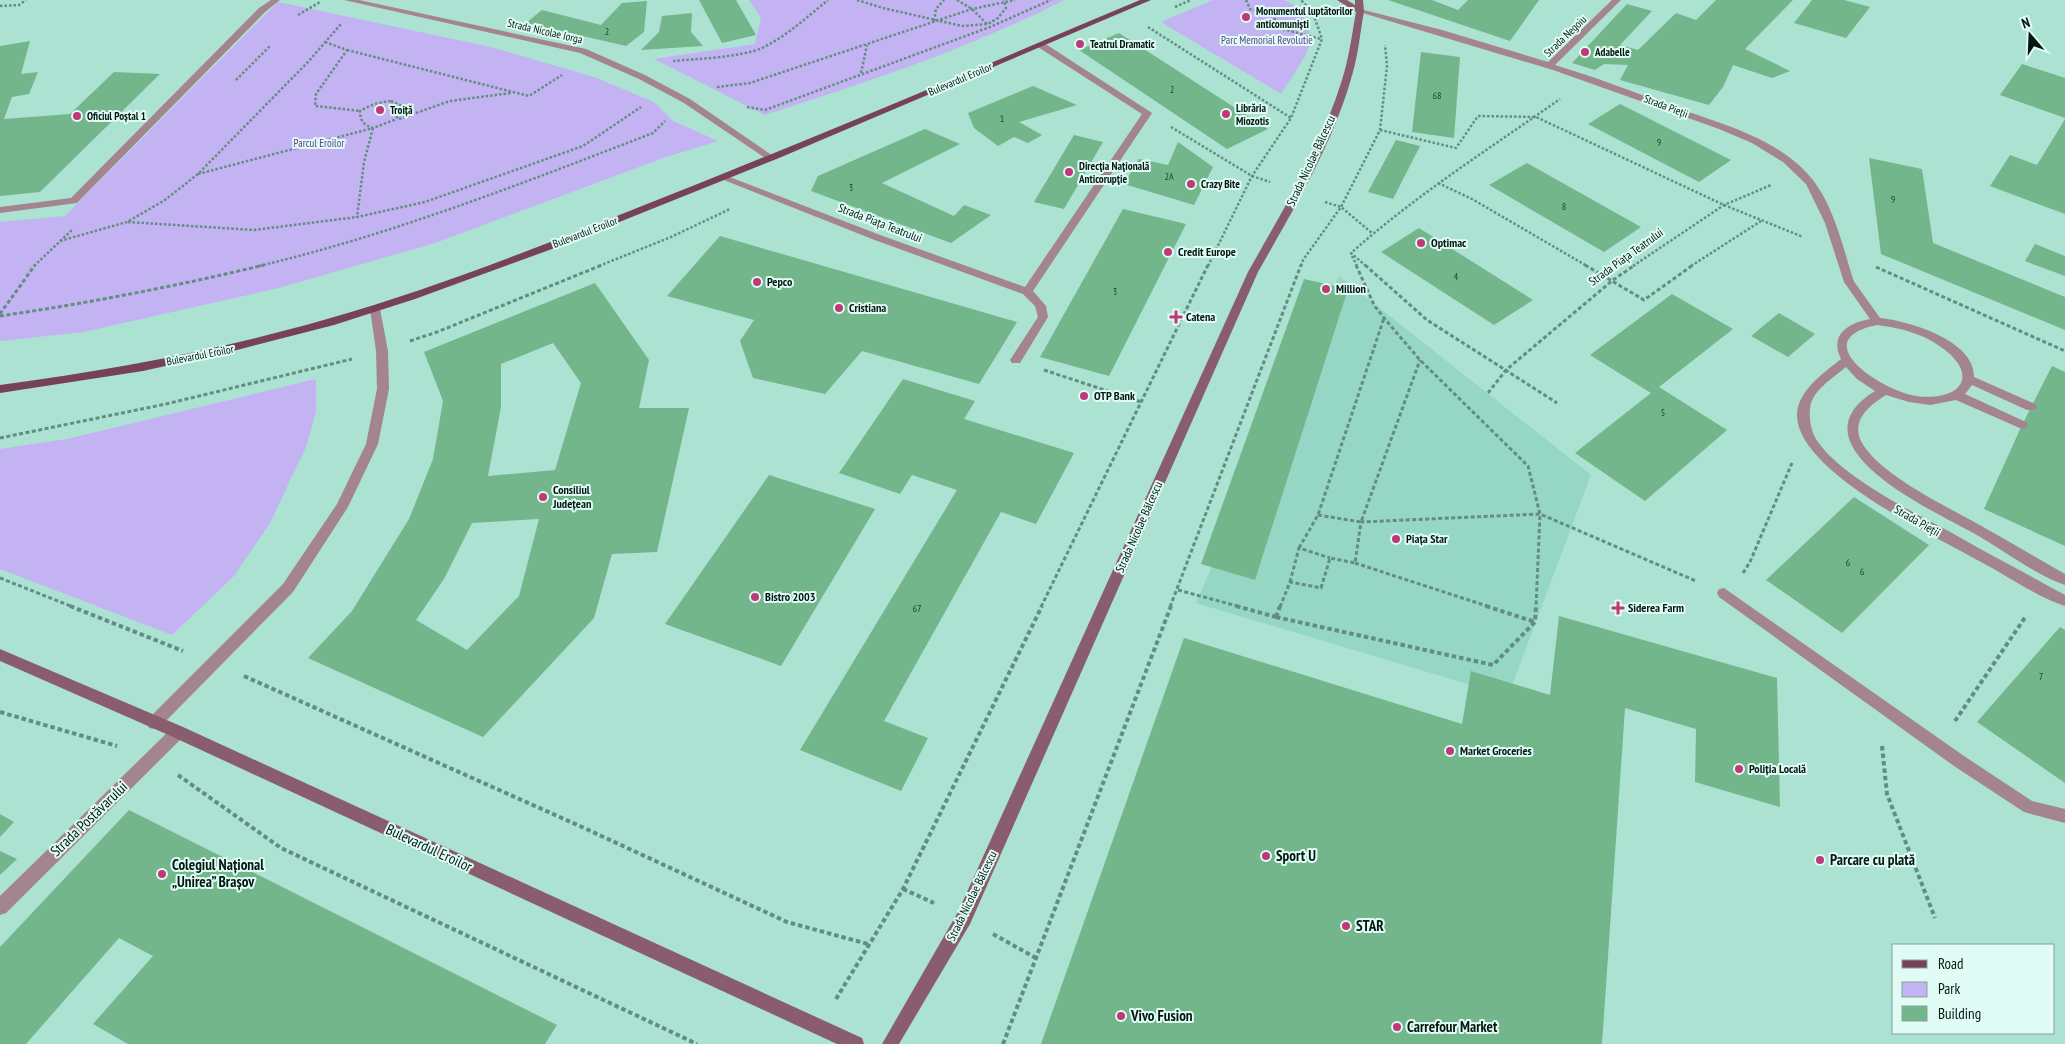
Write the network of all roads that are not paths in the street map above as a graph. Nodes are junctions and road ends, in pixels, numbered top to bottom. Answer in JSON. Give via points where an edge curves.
{"nodes":[{"id":1,"x":276,"y":0,"type":"edge"},
{"id":2,"x":348,"y":0,"type":"edge"},
{"id":3,"x":1147,"y":0,"type":"edge"},
{"id":4,"x":1341,"y":0,"type":"edge"},
{"id":5,"x":1617,"y":0,"type":"edge"},
{"id":6,"x":1360,"y":5,"type":"edge"},
{"id":7,"x":1041,"y":45,"type":"junction"},
{"id":8,"x":1549,"y":66,"type":"junction"},
{"id":9,"x":771,"y":158,"type":"junction"},
{"id":10,"x":724,"y":178,"type":"junction"},
{"id":11,"x":0,"y":210,"type":"edge"},
{"id":12,"x":1027,"y":292,"type":"junction"},
{"id":13,"x":375,"y":309,"type":"junction"},
{"id":14,"x":1877,"y":321,"type":"junction"},
{"id":15,"x":1016,"y":360,"type":"road end"},
{"id":16,"x":1847,"y":360,"type":"junction"},
{"id":17,"x":1969,"y":379,"type":"junction"},
{"id":18,"x":0,"y":389,"type":"edge"},
{"id":19,"x":1884,"y":390,"type":"junction"},
{"id":20,"x":1958,"y":396,"type":"junction"},
{"id":21,"x":2031,"y":407,"type":"dead end"},
{"id":22,"x":2022,"y":426,"type":"dead end"},
{"id":23,"x":2065,"y":580,"type":"edge"},
{"id":24,"x":1724,"y":593,"type":"road end"},
{"id":25,"x":2065,"y":601,"type":"edge"},
{"id":26,"x":0,"y":656,"type":"edge"},
{"id":27,"x":154,"y":723,"type":"junction"},
{"id":28,"x":178,"y":732,"type":"junction"},
{"id":29,"x":2065,"y":816,"type":"edge"},
{"id":30,"x":0,"y":907,"type":"edge"},
{"id":31,"x":856,"y":1044,"type":"edge"},
{"id":32,"x":890,"y":1044,"type":"edge"}],
"edges":[{"from":1,"to":11,"type":"street","via":[[262,10],[74,201]]},
{"from":2,"to":9,"type":"street","name":"Strada Nicolae Iorga","via":[[582,51],[642,77],[697,108]]},
{"from":3,"to":7,"type":"main road","name":"Bulevardul Eroilor"},
{"from":4,"to":6,"type":"street"},
{"from":5,"to":8,"type":"street","name":"Strada Negoiu"},
{"from":6,"to":8,"type":"street","name":"Strada Pieții"},
{"from":6,"to":32,"type":"street","name":"Strada Nicolae Bălcescu","via":[[1347,78],[1323,142],[1253,272],[964,918]]},
{"from":7,"to":9,"type":"main road","name":"Bulevardul Eroilor"},
{"from":7,"to":12,"type":"street","via":[[1147,113]]},
{"from":8,"to":14,"type":"street","name":"Strada Pieții","via":[[1748,137],[1776,152],[1816,190],[1849,282]]},
{"from":9,"to":10,"type":"main road","name":"Bulevardul Eroilor"},
{"from":10,"to":12,"type":"street","name":"Strada Piața Teatrului","via":[[876,238]]},
{"from":10,"to":13,"type":"main road","name":"Bulevardul Eroilor","via":[[485,271]]},
{"from":12,"to":15,"type":"street","name":"Strada Piața Teatrului","via":[[1040,303],[1043,317]]},
{"from":13,"to":18,"type":"main road","name":"Bulevardul Eroilor","via":[[225,351]]},
{"from":13,"to":27,"type":"street","via":[[382,351],[383,389],[372,444],[342,507],[288,588]]},
{"from":14,"to":16,"type":"street","via":[[1861,323],[1843,337],[1842,348]]},
{"from":14,"to":17,"type":"street","via":[[1919,329],[1939,339],[1966,366]]},
{"from":16,"to":19,"type":"street","via":[[1861,376]]},
{"from":16,"to":25,"type":"street","name":"Strada Pieții","via":[[1812,391],[1804,407],[1804,421],[1810,440],[1853,481],[1894,508]]},
{"from":17,"to":20,"type":"street"},
{"from":17,"to":21,"type":"street"},
{"from":19,"to":20,"type":"street","via":[[1926,402]]},
{"from":19,"to":23,"type":"street","name":"Strada Pieții","via":[[1857,412],[1852,425],[1855,440],[1863,454],[1884,473],[1922,497]]},
{"from":20,"to":22,"type":"street"},
{"from":24,"to":29,"type":"street","via":[[1990,782],[2029,807]]},
{"from":26,"to":27,"type":"street","name":"Bulevardul Eroilor"},
{"from":27,"to":28,"type":"street","name":"Bulevardul Eroilor"},
{"from":28,"to":30,"type":"street","name":"Strada Postăvarului"},
{"from":28,"to":31,"type":"street","name":"Bulevardul Eroilor"}]}
